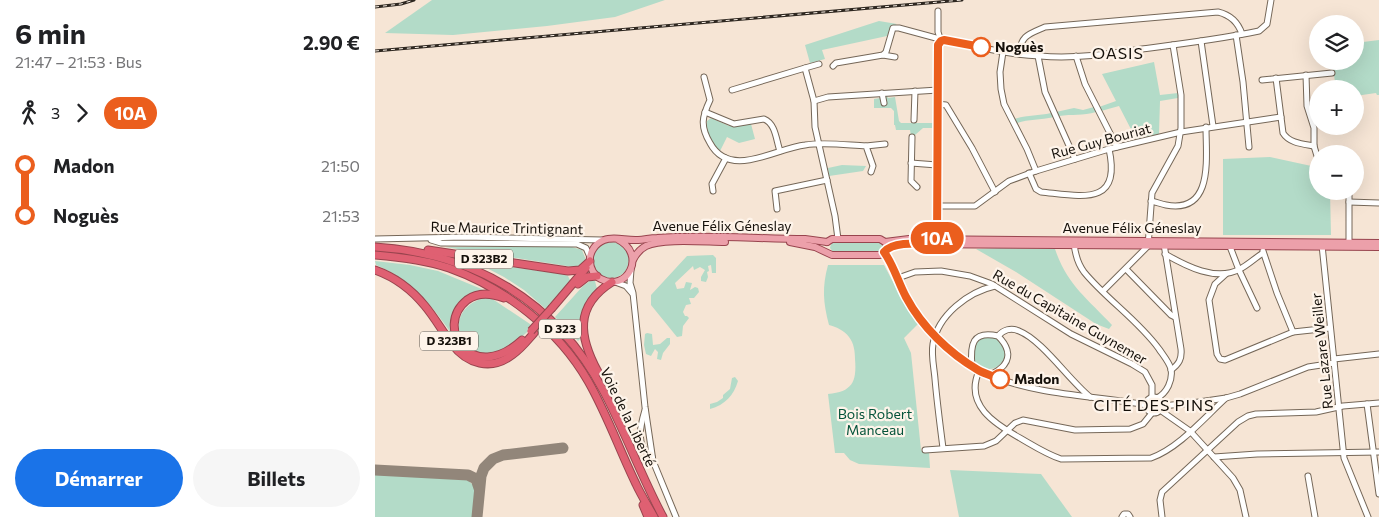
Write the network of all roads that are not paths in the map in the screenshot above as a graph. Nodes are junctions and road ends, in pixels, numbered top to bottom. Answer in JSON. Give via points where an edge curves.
{"nodes":[{"id":1,"x":1271,"y":0,"type":"edge"},
{"id":2,"x":939,"y":11,"type":"dead end"},
{"id":3,"x":1239,"y":35,"type":"junction"},
{"id":4,"x":941,"y":41,"type":"junction"},
{"id":5,"x":1201,"y":41,"type":"junction"},
{"id":6,"x":1173,"y":45,"type":"junction"},
{"id":7,"x":1003,"y":52,"type":"junction"},
{"id":8,"x":1019,"y":54,"type":"junction"},
{"id":9,"x":883,"y":55,"type":"junction"},
{"id":10,"x":1038,"y":56,"type":"junction"},
{"id":11,"x":1076,"y":56,"type":"junction"},
{"id":12,"x":895,"y":57,"type":"dead end"},
{"id":13,"x":819,"y":64,"type":"dead end"},
{"id":14,"x":833,"y":66,"type":"dead end"},
{"id":15,"x":805,"y":68,"type":"junction"},
{"id":16,"x":1332,"y":73,"type":"dead end"},
{"id":17,"x":1306,"y":75,"type":"junction"},
{"id":18,"x":704,"y":77,"type":"dead end"},
{"id":19,"x":1276,"y":78,"type":"junction"},
{"id":20,"x":1262,"y":80,"type":"dead end"},
{"id":21,"x":732,"y":90,"type":"dead end"},
{"id":22,"x":938,"y":90,"type":"junction"},
{"id":23,"x":915,"y":91,"type":"junction"},
{"id":24,"x":883,"y":92,"type":"junction"},
{"id":25,"x":814,"y":101,"type":"junction"},
{"id":26,"x":884,"y":103,"type":"dead end"},
{"id":27,"x":937,"y":104,"type":"junction"},
{"id":28,"x":705,"y":112,"type":"junction"},
{"id":29,"x":1281,"y":117,"type":"junction"},
{"id":30,"x":914,"y":120,"type":"dead end"},
{"id":31,"x":1246,"y":121,"type":"junction"},
{"id":32,"x":1213,"y":126,"type":"junction"},
{"id":33,"x":1206,"y":127,"type":"junction"},
{"id":34,"x":1181,"y":132,"type":"junction"},
{"id":35,"x":912,"y":137,"type":"dead end"},
{"id":36,"x":819,"y":144,"type":"junction"},
{"id":37,"x":885,"y":144,"type":"dead end"},
{"id":38,"x":1309,"y":145,"type":"edge"},
{"id":39,"x":1314,"y":145,"type":"edge"},
{"id":40,"x":867,"y":146,"type":"junction"},
{"id":41,"x":1117,"y":147,"type":"junction"},
{"id":42,"x":1249,"y":147,"type":"dead end"},
{"id":43,"x":1109,"y":149,"type":"junction"},
{"id":44,"x":780,"y":151,"type":"junction"},
{"id":45,"x":726,"y":158,"type":"junction"},
{"id":46,"x":1075,"y":159,"type":"junction"},
{"id":47,"x":911,"y":163,"type":"junction"},
{"id":48,"x":937,"y":165,"type":"junction"},
{"id":49,"x":1036,"y":171,"type":"junction"},
{"id":50,"x":871,"y":172,"type":"dead end"},
{"id":51,"x":1029,"y":173,"type":"junction"},
{"id":52,"x":827,"y":180,"type":"junction"},
{"id":53,"x":917,"y":188,"type":"dead end"},
{"id":54,"x":713,"y":192,"type":"dead end"},
{"id":55,"x":995,"y":192,"type":"junction"},
{"id":56,"x":1151,"y":200,"type":"junction"},
{"id":57,"x":1349,"y":202,"type":"joint"},
{"id":58,"x":1379,"y":203,"type":"edge"},
{"id":59,"x":936,"y":206,"type":"junction"},
{"id":60,"x":777,"y":209,"type":"dead end"},
{"id":61,"x":375,"y":239,"type":"edge"},
{"id":62,"x":411,"y":239,"type":"junction"},
{"id":63,"x":617,"y":239,"type":"junction"},
{"id":64,"x":838,"y":239,"type":"junction"},
{"id":65,"x":603,"y":240,"type":"junction"},
{"id":66,"x":827,"y":242,"type":"junction"},
{"id":67,"x":937,"y":242,"type":"junction"},
{"id":68,"x":1074,"y":243,"type":"junction"},
{"id":69,"x":1149,"y":243,"type":"junction"},
{"id":70,"x":1164,"y":243,"type":"junction"},
{"id":71,"x":1379,"y":243,"type":"edge"},
{"id":72,"x":1229,"y":244,"type":"junction"},
{"id":73,"x":1322,"y":245,"type":"junction"},
{"id":74,"x":1349,"y":245,"type":"junction"},
{"id":75,"x":375,"y":246,"type":"edge"},
{"id":76,"x":1263,"y":247,"type":"junction"},
{"id":77,"x":1379,"y":247,"type":"edge"},
{"id":78,"x":885,"y":248,"type":"junction"},
{"id":79,"x":827,"y":252,"type":"junction"},
{"id":80,"x":1165,"y":254,"type":"junction"},
{"id":81,"x":375,"y":255,"type":"edge"},
{"id":82,"x":590,"y":259,"type":"junction"},
{"id":83,"x":633,"y":260,"type":"junction"},
{"id":84,"x":1126,"y":269,"type":"junction"},
{"id":85,"x":375,"y":270,"type":"edge"},
{"id":86,"x":631,"y":270,"type":"junction"},
{"id":87,"x":1239,"y":270,"type":"junction"},
{"id":88,"x":1226,"y":274,"type":"junction"},
{"id":89,"x":597,"y":276,"type":"junction"},
{"id":90,"x":898,"y":278,"type":"junction"},
{"id":91,"x":613,"y":282,"type":"junction"},
{"id":92,"x":996,"y":286,"type":"junction"},
{"id":93,"x":1103,"y":291,"type":"junction"},
{"id":94,"x":634,"y":296,"type":"junction"},
{"id":95,"x":516,"y":304,"type":"junction"},
{"id":96,"x":1257,"y":308,"type":"dead end"},
{"id":97,"x":553,"y":309,"type":"junction"},
{"id":98,"x":1175,"y":317,"type":"junction"},
{"id":99,"x":1330,"y":328,"type":"junction"},
{"id":100,"x":533,"y":332,"type":"junction"},
{"id":101,"x":1293,"y":332,"type":"junction"},
{"id":102,"x":935,"y":335,"type":"junction"},
{"id":103,"x":998,"y":336,"type":"junction"},
{"id":104,"x":1379,"y":354,"type":"edge"},
{"id":105,"x":1334,"y":361,"type":"junction"},
{"id":106,"x":972,"y":366,"type":"junction"},
{"id":107,"x":1171,"y":370,"type":"junction"},
{"id":108,"x":979,"y":371,"type":"junction"},
{"id":109,"x":991,"y":375,"type":"junction"},
{"id":110,"x":1090,"y":397,"type":"junction"},
{"id":111,"x":1155,"y":398,"type":"junction"},
{"id":112,"x":1226,"y":398,"type":"junction"},
{"id":113,"x":1379,"y":403,"type":"edge"},
{"id":114,"x":1367,"y":404,"type":"junction"},
{"id":115,"x":1147,"y":405,"type":"junction"},
{"id":116,"x":645,"y":407,"type":"junction"},
{"id":117,"x":1339,"y":407,"type":"junction"},
{"id":118,"x":1161,"y":408,"type":"junction"},
{"id":119,"x":1152,"y":413,"type":"junction"},
{"id":120,"x":622,"y":430,"type":"junction"},
{"id":121,"x":1006,"y":430,"type":"junction"},
{"id":122,"x":649,"y":431,"type":"junction"},
{"id":123,"x":1190,"y":431,"type":"junction"},
{"id":124,"x":639,"y":432,"type":"junction"},
{"id":125,"x":943,"y":448,"type":"junction"},
{"id":126,"x":925,"y":450,"type":"dead end"},
{"id":127,"x":1208,"y":450,"type":"junction"},
{"id":128,"x":1376,"y":452,"type":"edge"},
{"id":129,"x":1344,"y":453,"type":"junction"},
{"id":130,"x":652,"y":457,"type":"junction"},
{"id":131,"x":1215,"y":457,"type":"junction"},
{"id":132,"x":1308,"y":476,"type":"dead end"},
{"id":133,"x":635,"y":484,"type":"junction"},
{"id":134,"x":1379,"y":494,"type":"edge"},
{"id":135,"x":648,"y":517,"type":"edge"},
{"id":136,"x":654,"y":517,"type":"edge"},
{"id":137,"x":663,"y":517,"type":"edge"},
{"id":138,"x":676,"y":517,"type":"edge"},
{"id":139,"x":1122,"y":517,"type":"edge"},
{"id":140,"x":1130,"y":517,"type":"edge"},
{"id":141,"x":1162,"y":517,"type":"edge"},
{"id":142,"x":1245,"y":517,"type":"edge"},
{"id":143,"x":1315,"y":517,"type":"edge"},
{"id":144,"x":1368,"y":517,"type":"edge"}],
"edges":[{"from":1,"to":3,"type":"street","via":[[1267,24],[1263,29]]},
{"from":2,"to":4,"type":"street"},
{"from":3,"to":5,"type":"street"},
{"from":3,"to":8,"type":"street","via":[[1236,21],[1218,12],[1045,27],[1024,37],[1019,44]]},
{"from":3,"to":31,"type":"street"},
{"from":4,"to":7,"type":"street","via":[[950,40]]},
{"from":4,"to":9,"type":"street","via":[[893,28]]},
{"from":4,"to":22,"type":"street","via":[[938,45]]},
{"from":5,"to":6,"type":"street"},
{"from":5,"to":32,"type":"street"},
{"from":6,"to":11,"type":"street"},
{"from":6,"to":34,"type":"street","via":[[1181,95]]},
{"from":7,"to":8,"type":"street"},
{"from":7,"to":49,"type":"street","via":[[1000,72],[1005,104]]},
{"from":8,"to":10,"type":"street"},
{"from":9,"to":12,"type":"street"},
{"from":9,"to":14,"type":"street"},
{"from":10,"to":11,"type":"street"},
{"from":10,"to":46,"type":"street","via":[[1045,92]]},
{"from":11,"to":41,"type":"street","via":[[1085,84]]},
{"from":13,"to":15,"type":"street"},
{"from":15,"to":21,"type":"street"},
{"from":15,"to":25,"type":"street"},
{"from":16,"to":17,"type":"street"},
{"from":17,"to":19,"type":"street"},
{"from":17,"to":39,"type":"street","via":[[1307,106],[1314,128]]},
{"from":18,"to":28,"type":"street","via":[[711,100]]},
{"from":19,"to":20,"type":"street"},
{"from":19,"to":29,"type":"street"},
{"from":22,"to":23,"type":"street"},
{"from":22,"to":27,"type":"street"},
{"from":23,"to":24,"type":"street"},
{"from":23,"to":30,"type":"street"},
{"from":24,"to":25,"type":"street"},
{"from":24,"to":26,"type":"street"},
{"from":25,"to":36,"type":"street"},
{"from":27,"to":48,"type":"street"},
{"from":27,"to":55,"type":"street","via":[[946,105]]},
{"from":28,"to":44,"type":"street","via":[[734,124],[769,121]]},
{"from":28,"to":45,"type":"street","via":[[704,132],[712,148]]},
{"from":29,"to":31,"type":"street","name":"Rue Guy Bouriat"},
{"from":29,"to":38,"type":"street","via":[[1286,138]]},
{"from":31,"to":32,"type":"street","name":"Rue Guy Bouriat"},
{"from":31,"to":42,"type":"street"},
{"from":32,"to":33,"type":"street","name":"Rue Guy Bouriat"},
{"from":33,"to":34,"type":"street","name":"Rue Guy Bouriat"},
{"from":33,"to":56,"type":"street","via":[[1202,191],[1197,199],[1185,205],[1167,206]]},
{"from":34,"to":41,"type":"street","name":"Rue Guy Bouriat"},
{"from":34,"to":56,"type":"street","via":[[1178,146],[1155,185]]},
{"from":35,"to":47,"type":"street"},
{"from":36,"to":40,"type":"street"},
{"from":36,"to":44,"type":"street"},
{"from":36,"to":52,"type":"street"},
{"from":37,"to":40,"type":"street"},
{"from":40,"to":50,"type":"street","via":[[873,166]]},
{"from":41,"to":43,"type":"street","name":"Rue Guy Bouriat"},
{"from":43,"to":46,"type":"street","name":"Rue Guy Bouriat"},
{"from":43,"to":51,"type":"street","via":[[1111,180],[1107,187],[1096,193],[1079,196],[1041,192],[1036,189]]},
{"from":44,"to":45,"type":"street","via":[[753,160]]},
{"from":45,"to":54,"type":"street","via":[[712,184]]},
{"from":46,"to":49,"type":"street","name":"Rue Guy Bouriat"},
{"from":47,"to":48,"type":"street"},
{"from":47,"to":53,"type":"street","via":[[911,182]]},
{"from":48,"to":59,"type":"street"},
{"from":49,"to":51,"type":"street","name":"Rue Guy Bouriat"},
{"from":51,"to":55,"type":"street","name":"Rue Guy Bouriat","via":[[1009,181]]},
{"from":52,"to":60,"type":"street","via":[[775,191]]},
{"from":52,"to":64,"type":"street"},
{"from":55,"to":59,"type":"street","name":"Rue Guy Bouriat","via":[[975,206]]},
{"from":56,"to":69,"type":"street"},
{"from":57,"to":58,"type":"street"},
{"from":57,"to":74,"type":"street"},
{"from":59,"to":67,"type":"street"},
{"from":61,"to":62,"type":"street","name":"Rue Maurice Trintignant"},
{"from":62,"to":65,"type":"street","name":"Rue Maurice Trintignant"},
{"from":62,"to":82,"type":"street","name":"Rue Maurice Trintignant","via":[[441,243],[577,244],[586,248]]},
{"from":63,"to":65,"type":"main road"},
{"from":63,"to":66,"type":"main road","name":"Avenue Félix Géneslay","via":[[708,237]]},
{"from":63,"to":83,"type":"main road","via":[[629,247]]},
{"from":64,"to":66,"type":"main road"},
{"from":64,"to":78,"type":"main road","via":[[880,239]]},
{"from":65,"to":82,"type":"main road","via":[[597,244]]},
{"from":66,"to":79,"type":"main road"},
{"from":67,"to":68,"type":"main road","name":"Avenue Félix Géneslay"},
{"from":67,"to":78,"type":"main road","name":"Avenue Félix Géneslay","via":[[901,239]]},
{"from":68,"to":69,"type":"main road","name":"Avenue Félix Géneslay"},
{"from":68,"to":93,"type":"street","via":[[1084,271]]},
{"from":69,"to":70,"type":"main road","name":"Avenue Félix Géneslay"},
{"from":69,"to":84,"type":"street"},
{"from":70,"to":72,"type":"main road","name":"Avenue Félix Géneslay"},
{"from":70,"to":80,"type":"street"},
{"from":71,"to":74,"type":"main road","name":"Avenue Félix Géneslay"},
{"from":72,"to":76,"type":"main road","name":"Avenue Félix Géneslay"},
{"from":72,"to":87,"type":"street"},
{"from":73,"to":74,"type":"main road","name":"Avenue Félix Géneslay"},
{"from":73,"to":76,"type":"main road","name":"Avenue Félix Géneslay"},
{"from":73,"to":99,"type":"street","name":"Rue Lazare Weiller"},
{"from":74,"to":77,"type":"main road","name":"Avenue Félix Géneslay"},
{"from":75,"to":82,"type":"highway","number":"D 323B2","via":[[422,249],[568,271],[580,270]]},
{"from":75,"to":120,"type":"highway","name":"Voie de la Liberté","number":"D 323","via":[[437,256],[469,267],[504,284],[532,304],[572,342],[592,371]]},
{"from":76,"to":87,"type":"street"},
{"from":76,"to":101,"type":"street"},
{"from":78,"to":79,"type":"main road","name":"Avenue Félix Géneslay","via":[[880,254],[832,255]]},
{"from":78,"to":90,"type":"street"},
{"from":79,"to":83,"type":"main road","name":"Avenue Félix Géneslay","via":[[789,242],[666,242],[644,247]]},
{"from":80,"to":88,"type":"street","via":[[1197,270]]},
{"from":80,"to":98,"type":"street"},
{"from":81,"to":95,"type":"highway","name":"Voie de la Liberté","number":"D 323","via":[[450,269],[485,284]]},
{"from":82,"to":89,"type":"main road"},
{"from":82,"to":97,"type":"highway"},
{"from":83,"to":86,"type":"main road"},
{"from":84,"to":93,"type":"street"},
{"from":84,"to":98,"type":"street"},
{"from":85,"to":100,"type":"highway","number":"D 323B1","via":[[397,280],[418,298],[456,349],[471,361],[489,364],[506,359]]},
{"from":86,"to":91,"type":"main road","via":[[621,280]]},
{"from":86,"to":94,"type":"street"},
{"from":87,"to":88,"type":"street"},
{"from":87,"to":96,"type":"street"},
{"from":88,"to":101,"type":"street","via":[[1215,284],[1209,300],[1220,359],[1225,360]]},
{"from":89,"to":91,"type":"main road"},
{"from":89,"to":97,"type":"highway","via":[[583,279]]},
{"from":90,"to":92,"type":"street","name":"Rue du Capitaine Guynemer","via":[[915,272],[941,271],[970,276]]},
{"from":90,"to":102,"type":"street","via":[[906,297]]},
{"from":91,"to":94,"type":"street","via":[[626,286]]},
{"from":91,"to":120,"type":"highway","via":[[600,290],[588,306],[583,336]]},
{"from":92,"to":102,"type":"street","via":[[978,291],[962,301]]},
{"from":92,"to":111,"type":"street","name":"Rue du Capitaine Guynemer","via":[[1071,334],[1145,372]]},
{"from":93,"to":107,"type":"street","via":[[1151,338]]},
{"from":94,"to":116,"type":"street"},
{"from":95,"to":100,"type":"highway","via":[[492,294],[471,298],[460,307],[456,318],[455,330],[460,343],[473,355],[491,358],[512,349]]},
{"from":95,"to":133,"type":"highway","name":"Voie de la Liberté","number":"D 323","via":[[545,327],[580,368],[603,410]]},
{"from":97,"to":100,"type":"highway","bridge":true},
{"from":98,"to":107,"type":"street","via":[[1182,358]]},
{"from":99,"to":101,"type":"street"},
{"from":99,"to":105,"type":"street","name":"Rue Lazare Weiller"},
{"from":102,"to":106,"type":"street"},
{"from":102,"to":125,"type":"street","via":[[933,356]]},
{"from":103,"to":106,"type":"street","via":[[983,336],[973,342]]},
{"from":103,"to":109,"type":"street","via":[[1006,346],[1007,358],[1002,367]]},
{"from":103,"to":110,"type":"street","via":[[1012,329],[1025,334]]},
{"from":104,"to":105,"type":"street"},
{"from":105,"to":112,"type":"street","via":[[1308,367]]},
{"from":105,"to":117,"type":"street","name":"Rue Lazare Weiller"},
{"from":106,"to":108,"type":"street"},
{"from":107,"to":111,"type":"street","via":[[1168,387]]},
{"from":108,"to":109,"type":"street"},
{"from":108,"to":121,"type":"street","via":[[975,384],[978,402],[992,421]]},
{"from":109,"to":110,"type":"street","via":[[1032,389]]},
{"from":110,"to":115,"type":"street"},
{"from":111,"to":115,"type":"street"},
{"from":111,"to":118,"type":"street"},
{"from":112,"to":118,"type":"street"},
{"from":112,"to":123,"type":"street"},
{"from":113,"to":114,"type":"street"},
{"from":114,"to":117,"type":"street"},
{"from":114,"to":128,"type":"street"},
{"from":115,"to":119,"type":"street"},
{"from":116,"to":122,"type":"street"},
{"from":116,"to":124,"type":"street"},
{"from":117,"to":127,"type":"street","via":[[1316,412],[1248,416]]},
{"from":117,"to":129,"type":"street","name":"Rue Lazare Weiller"},
{"from":118,"to":119,"type":"street"},
{"from":118,"to":123,"type":"street"},
{"from":119,"to":121,"type":"street","via":[[1143,424],[1130,429],[1075,430],[1023,420]]},
{"from":120,"to":137,"type":"highway","name":"Voie de la Liberté","number":"D 323"},
{"from":121,"to":123,"type":"street","via":[[1048,455],[1089,460],[1151,458]]},
{"from":121,"to":125,"type":"street","via":[[996,441],[984,446]]},
{"from":122,"to":124,"type":"street"},
{"from":122,"to":130,"type":"street"},
{"from":123,"to":127,"type":"street"},
{"from":124,"to":130,"type":"street","via":[[644,451]]},
{"from":125,"to":126,"type":"street"},
{"from":127,"to":131,"type":"street"},
{"from":127,"to":141,"type":"street","via":[[1162,492],[1159,500]]},
{"from":128,"to":129,"type":"street"},
{"from":128,"to":134,"type":"street"},
{"from":129,"to":131,"type":"street"},
{"from":129,"to":144,"type":"street","name":"Rue Lazare Weiller"},
{"from":130,"to":138,"type":"street"},
{"from":131,"to":142,"type":"street","via":[[1237,485]]},
{"from":132,"to":143,"type":"street"},
{"from":133,"to":135,"type":"highway"},
{"from":133,"to":136,"type":"highway","name":"Voie de la Liberté","number":"D 323"},
{"from":139,"to":140,"type":"street","via":[[1124,514]]}]}
